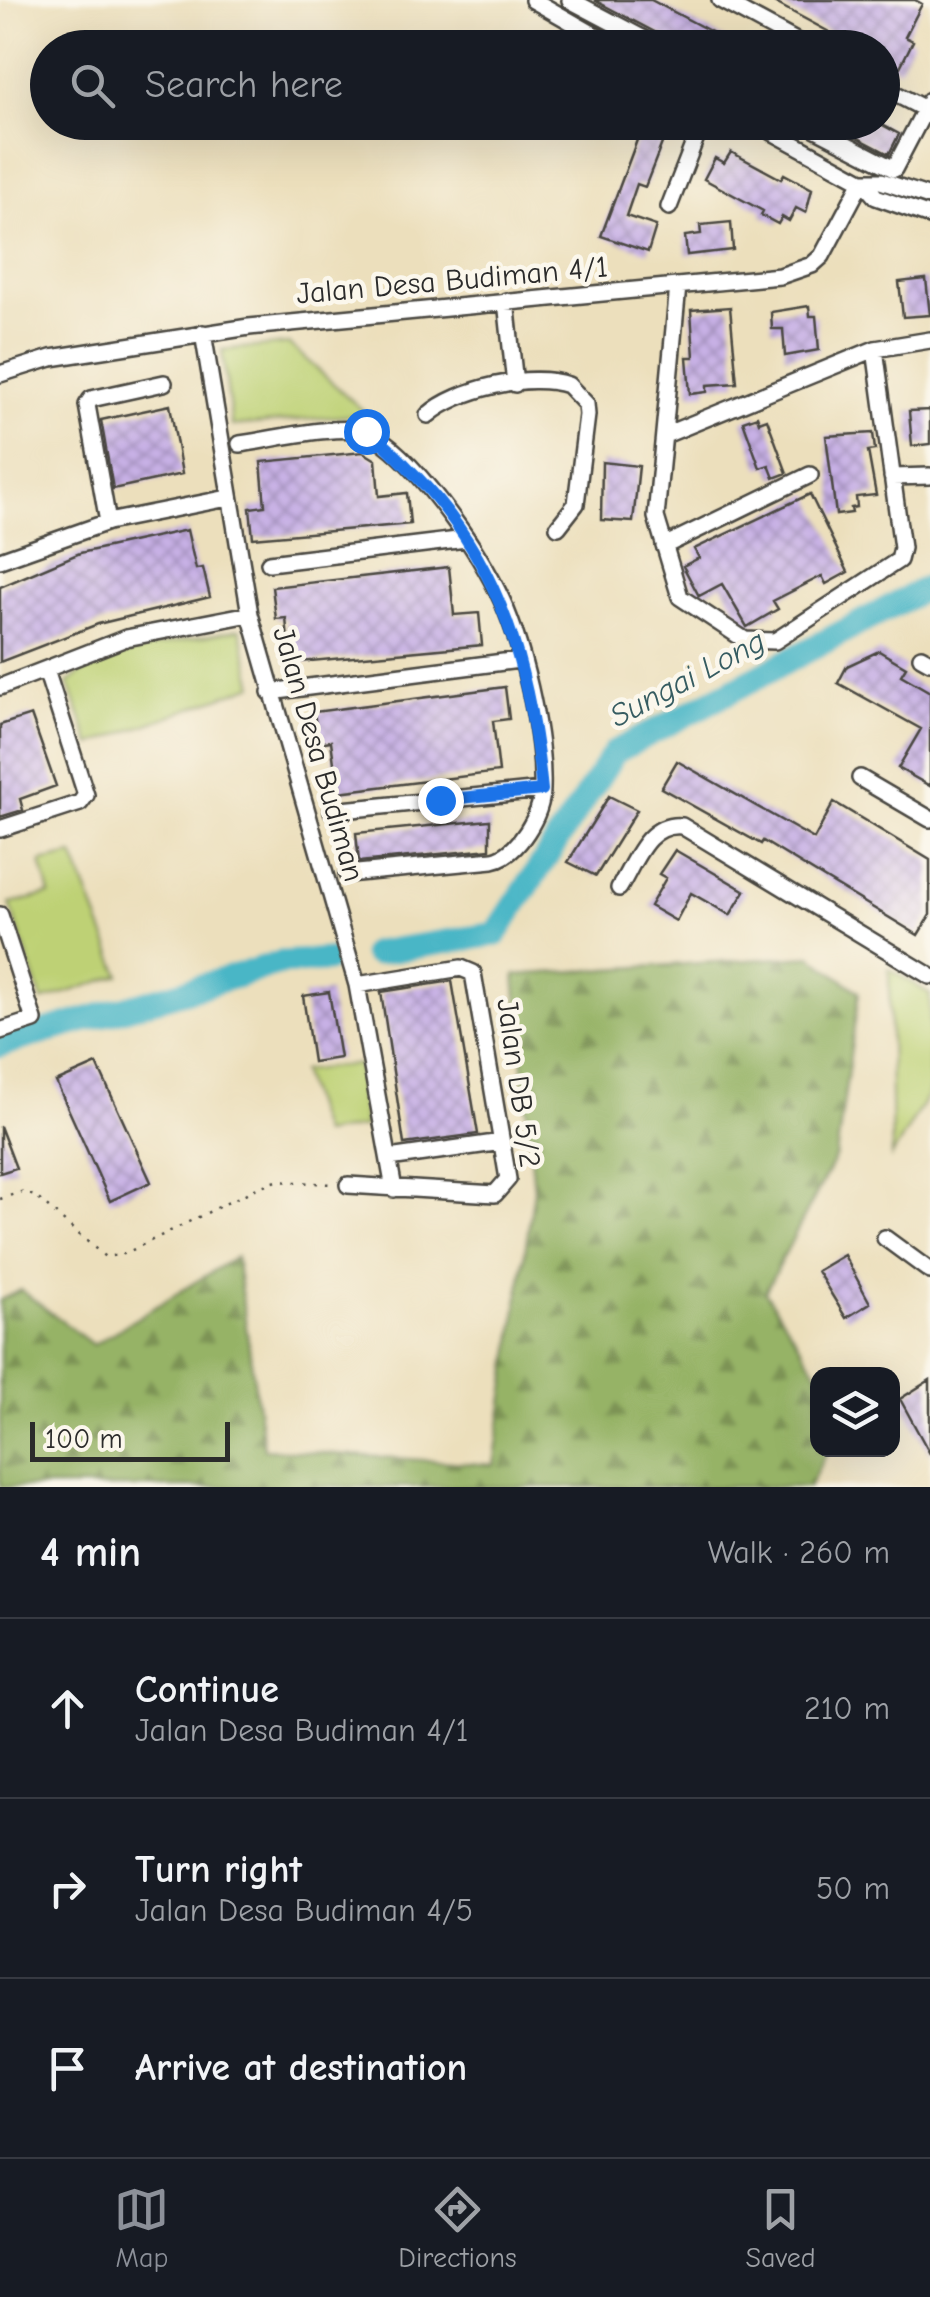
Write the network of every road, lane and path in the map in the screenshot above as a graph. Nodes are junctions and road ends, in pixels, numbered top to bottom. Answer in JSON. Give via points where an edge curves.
{"nodes":[{"id":1,"x":533,"y":0,"type":"edge"},
{"id":2,"x":570,"y":0,"type":"edge"},
{"id":3,"x":720,"y":0,"type":"edge"},
{"id":4,"x":759,"y":0,"type":"edge"},
{"id":5,"x":751,"y":17,"type":"junction"},
{"id":6,"x":585,"y":30,"type":"edge"},
{"id":7,"x":627,"y":30,"type":"edge"},
{"id":8,"x":775,"y":30,"type":"edge"},
{"id":9,"x":900,"y":94,"type":"edge"},
{"id":10,"x":928,"y":105,"type":"edge"},
{"id":11,"x":695,"y":140,"type":"edge"},
{"id":12,"x":787,"y":140,"type":"edge"},
{"id":13,"x":838,"y":140,"type":"edge"},
{"id":14,"x":862,"y":181,"type":"junction"},
{"id":15,"x":930,"y":197,"type":"edge"},
{"id":16,"x":669,"y":207,"type":"dead end"},
{"id":17,"x":930,"y":216,"type":"edge"},
{"id":18,"x":678,"y":286,"type":"junction"},
{"id":19,"x":507,"y":309,"type":"junction"},
{"id":20,"x":203,"y":333,"type":"junction"},
{"id":21,"x":930,"y":340,"type":"edge"},
{"id":22,"x":875,"y":348,"type":"junction"},
{"id":23,"x":0,"y":374,"type":"edge"},
{"id":24,"x":164,"y":382,"type":"dead end"},
{"id":25,"x":515,"y":384,"type":"junction"},
{"id":26,"x":428,"y":415,"type":"dead end"},
{"id":27,"x":665,"y":436,"type":"junction"},
{"id":28,"x":240,"y":444,"type":"dead end"},
{"id":29,"x":810,"y":475,"type":"dead end"},
{"id":30,"x":930,"y":476,"type":"edge"},
{"id":31,"x":892,"y":477,"type":"junction"},
{"id":32,"x":228,"y":498,"type":"junction"},
{"id":33,"x":108,"y":522,"type":"junction"},
{"id":34,"x":558,"y":527,"type":"dead end"},
{"id":35,"x":466,"y":539,"type":"junction"},
{"id":36,"x":664,"y":546,"type":"junction"},
{"id":37,"x":0,"y":560,"type":"edge"},
{"id":38,"x":269,"y":563,"type":"dead end"},
{"id":39,"x":250,"y":614,"type":"junction"},
{"id":40,"x":519,"y":660,"type":"junction"},
{"id":41,"x":46,"y":670,"type":"junction"},
{"id":42,"x":1,"y":684,"type":"edge"},
{"id":43,"x":270,"y":692,"type":"junction"},
{"id":44,"x":860,"y":778,"type":"dead end"},
{"id":45,"x":542,"y":790,"type":"junction"},
{"id":46,"x":332,"y":811,"type":"dead end"},
{"id":47,"x":930,"y":819,"type":"edge"},
{"id":48,"x":0,"y":829,"type":"edge"},
{"id":49,"x":347,"y":874,"type":"dead end"},
{"id":50,"x":620,"y":888,"type":"dead end"},
{"id":51,"x":0,"y":915,"type":"edge"},
{"id":52,"x":930,"y":976,"type":"edge"},
{"id":53,"x":357,"y":985,"type":"junction"},
{"id":54,"x":0,"y":1031,"type":"edge"},
{"id":55,"x":502,"y":1142,"type":"junction"},
{"id":56,"x":389,"y":1158,"type":"junction"},
{"id":57,"x":348,"y":1185,"type":"joint"},
{"id":58,"x":394,"y":1189,"type":"junction"},
{"id":59,"x":0,"y":1199,"type":"edge"},
{"id":60,"x":885,"y":1238,"type":"dead end"},
{"id":61,"x":930,"y":1271,"type":"edge"}],
"edges":[{"from":1,"to":6,"type":"street"},
{"from":2,"to":7,"type":"street"},
{"from":3,"to":5,"type":"street"},
{"from":4,"to":5,"type":"street"},
{"from":5,"to":8,"type":"street"},
{"from":9,"to":10,"type":"street"},
{"from":10,"to":13,"type":"street","via":[[894,169]]},
{"from":11,"to":16,"type":"street"},
{"from":12,"to":14,"type":"street"},
{"from":14,"to":15,"type":"street"},
{"from":14,"to":17,"type":"street","via":[[876,197]]},
{"from":14,"to":18,"type":"street","name":"Jalan Desa Budiman 4/1","via":[[830,246],[812,265],[780,276]]},
{"from":18,"to":19,"type":"street","name":"Jalan Desa Budiman 4/1"},
{"from":18,"to":27,"type":"street"},
{"from":19,"to":20,"type":"street","name":"Jalan Desa Budiman 4/1"},
{"from":19,"to":25,"type":"street"},
{"from":20,"to":23,"type":"street","name":"Jalan Desa Budiman 4/1","via":[[51,358]]},
{"from":20,"to":32,"type":"street","name":"Jalan Desa Budiman"},
{"from":21,"to":22,"type":"street"},
{"from":22,"to":27,"type":"street"},
{"from":22,"to":31,"type":"street"},
{"from":24,"to":33,"type":"street","via":[[92,398],[87,405]]},
{"from":25,"to":26,"type":"street","via":[[451,396]]},
{"from":25,"to":34,"type":"street","via":[[562,383],[586,404],[576,504]]},
{"from":27,"to":36,"type":"street","via":[[656,508]]},
{"from":28,"to":35,"type":"street","via":[[366,431],[441,502]]},
{"from":29,"to":36,"type":"street"},
{"from":30,"to":31,"type":"street"},
{"from":31,"to":36,"type":"street","via":[[899,560],[775,641],[745,640],[680,597]]},
{"from":32,"to":33,"type":"street"},
{"from":32,"to":39,"type":"street","name":"Jalan Desa Budiman"},
{"from":33,"to":37,"type":"street"},
{"from":35,"to":38,"type":"street"},
{"from":35,"to":40,"type":"street","via":[[499,594]]},
{"from":39,"to":41,"type":"street","via":[[126,638]]},
{"from":39,"to":43,"type":"street","name":"Jalan Desa Budiman"},
{"from":40,"to":43,"type":"street"},
{"from":40,"to":45,"type":"street"},
{"from":41,"to":42,"type":"street"},
{"from":41,"to":48,"type":"street","via":[[87,791],[80,803]]},
{"from":43,"to":53,"type":"street","name":"Jalan Desa Budiman"},
{"from":44,"to":47,"type":"street"},
{"from":45,"to":46,"type":"street"},
{"from":45,"to":49,"type":"street","via":[[534,815],[504,857]]},
{"from":50,"to":52,"type":"street","via":[[653,832],[682,826]]},
{"from":51,"to":54,"type":"street","via":[[34,1020]]},
{"from":53,"to":55,"type":"street","name":"Jalan DB 5/2","via":[[461,968],[473,973]]},
{"from":53,"to":56,"type":"street","name":"Jalan Desa Budiman"},
{"from":55,"to":56,"type":"street"},
{"from":55,"to":58,"type":"street","name":"Jalan DB 5/2","via":[[508,1178],[495,1194]]},
{"from":56,"to":58,"type":"street","name":"Jalan Desa Budiman"},
{"from":57,"to":58,"type":"street"},
{"from":57,"to":59,"type":"path","via":[[261,1186],[124,1254],[105,1257],[35,1196],[21,1192]]},
{"from":60,"to":61,"type":"street"}]}
